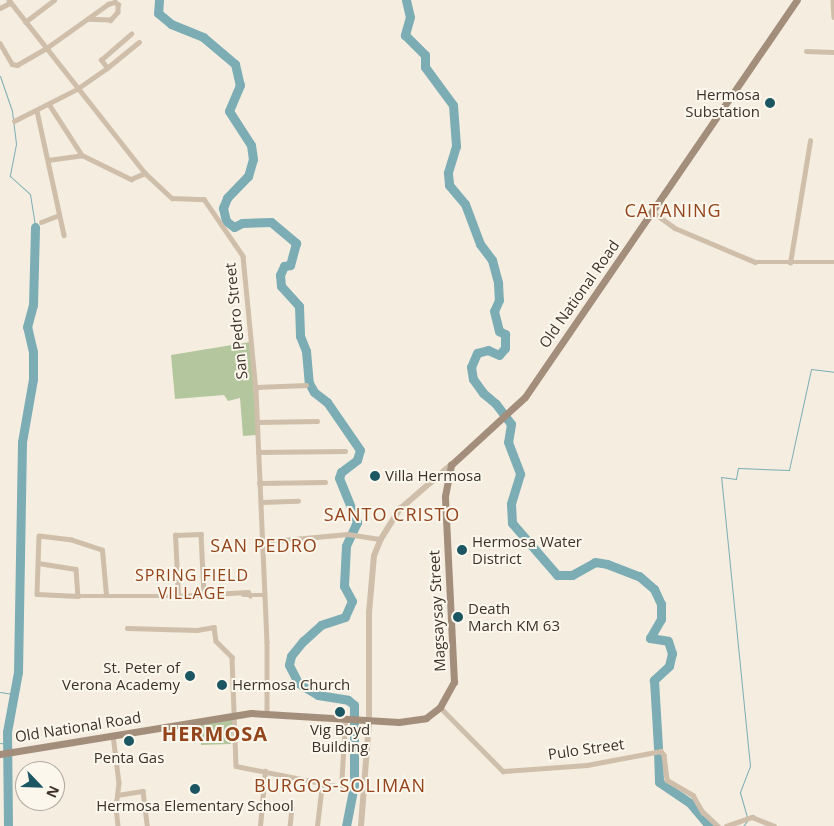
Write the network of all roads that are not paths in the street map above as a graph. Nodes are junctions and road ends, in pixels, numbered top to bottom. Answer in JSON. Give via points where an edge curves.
{"nodes":[{"id":1,"x":54,"y":0,"type":"edge"},
{"id":2,"x":797,"y":0,"type":"edge"},
{"id":3,"x":833,"y":0,"type":"edge"},
{"id":4,"x":10,"y":1,"type":"edge"},
{"id":5,"x":0,"y":8,"type":"edge"},
{"id":6,"x":834,"y":17,"type":"edge"},
{"id":7,"x":88,"y":19,"type":"junction"},
{"id":8,"x":25,"y":22,"type":"junction"},
{"id":9,"x":131,"y":34,"type":"dead end"},
{"id":10,"x":139,"y":42,"type":"dead end"},
{"id":11,"x":0,"y":43,"type":"edge"},
{"id":12,"x":44,"y":50,"type":"junction"},
{"id":13,"x":806,"y":51,"type":"dead end"},
{"id":14,"x":834,"y":52,"type":"edge"},
{"id":15,"x":107,"y":68,"type":"junction"},
{"id":16,"x":77,"y":89,"type":"junction"},
{"id":17,"x":49,"y":104,"type":"junction"},
{"id":18,"x":37,"y":111,"type":"junction"},
{"id":19,"x":14,"y":121,"type":"dead end"},
{"id":20,"x":810,"y":142,"type":"dead end"},
{"id":21,"x":82,"y":155,"type":"junction"},
{"id":22,"x":48,"y":160,"type":"junction"},
{"id":23,"x":145,"y":173,"type":"junction"},
{"id":24,"x":652,"y":212,"type":"junction"},
{"id":25,"x":59,"y":214,"type":"junction"},
{"id":26,"x":41,"y":222,"type":"dead end"},
{"id":27,"x":64,"y":235,"type":"dead end"},
{"id":28,"x":834,"y":262,"type":"edge"},
{"id":29,"x":790,"y":263,"type":"junction"},
{"id":30,"x":306,"y":385,"type":"dead end"},
{"id":31,"x":256,"y":387,"type":"junction"},
{"id":32,"x":317,"y":421,"type":"dead end"},
{"id":33,"x":258,"y":422,"type":"junction"},
{"id":34,"x":345,"y":451,"type":"dead end"},
{"id":35,"x":258,"y":452,"type":"junction"},
{"id":36,"x":451,"y":465,"type":"junction"},
{"id":37,"x":325,"y":482,"type":"dead end"},
{"id":38,"x":259,"y":483,"type":"junction"},
{"id":39,"x":298,"y":501,"type":"dead end"},
{"id":40,"x":261,"y":502,"type":"junction"},
{"id":41,"x":381,"y":540,"type":"junction"},
{"id":42,"x":261,"y":542,"type":"junction"},
{"id":43,"x":38,"y":563,"type":"junction"},
{"id":44,"x":204,"y":595,"type":"junction"},
{"id":45,"x":264,"y":595,"type":"junction"},
{"id":46,"x":78,"y":596,"type":"junction"},
{"id":47,"x":106,"y":596,"type":"junction"},
{"id":48,"x":178,"y":596,"type":"junction"},
{"id":49,"x":127,"y":628,"type":"dead end"},
{"id":50,"x":440,"y":707,"type":"junction"},
{"id":51,"x":267,"y":712,"type":"junction"},
{"id":52,"x":236,"y":714,"type":"junction"},
{"id":53,"x":352,"y":721,"type":"junction"},
{"id":54,"x":369,"y":722,"type":"junction"},
{"id":55,"x":113,"y":735,"type":"junction"},
{"id":56,"x":1,"y":754,"type":"edge"},
{"id":57,"x":265,"y":771,"type":"junction"},
{"id":58,"x":322,"y":784,"type":"junction"},
{"id":59,"x":117,"y":795,"type":"junction"},
{"id":60,"x":261,"y":805,"type":"junction"},
{"id":61,"x":118,"y":826,"type":"edge"},
{"id":62,"x":147,"y":826,"type":"edge"},
{"id":63,"x":260,"y":826,"type":"edge"},
{"id":64,"x":290,"y":826,"type":"edge"},
{"id":65,"x":317,"y":826,"type":"edge"},
{"id":66,"x":361,"y":826,"type":"edge"},
{"id":67,"x":718,"y":826,"type":"edge"},
{"id":68,"x":726,"y":826,"type":"edge"},
{"id":69,"x":774,"y":826,"type":"edge"}],
"edges":[{"from":1,"to":8,"type":"street"},
{"from":2,"to":24,"type":"main road","name":"Old National Road"},
{"from":3,"to":6,"type":"street"},
{"from":4,"to":5,"type":"street"},
{"from":4,"to":8,"type":"street","name":"San Pedro Street"},
{"from":7,"to":7,"type":"street","via":[[111,20],[118,12],[118,4],[113,2]]},
{"from":7,"to":12,"type":"street"},
{"from":8,"to":12,"type":"street","name":"San Pedro Street"},
{"from":9,"to":15,"type":"street","via":[[101,60]]},
{"from":10,"to":15,"type":"street"},
{"from":11,"to":12,"type":"street","via":[[15,65]]},
{"from":12,"to":16,"type":"street","name":"San Pedro Street"},
{"from":13,"to":14,"type":"street"},
{"from":15,"to":16,"type":"street"},
{"from":16,"to":17,"type":"street"},
{"from":16,"to":23,"type":"street","name":"San Pedro Street"},
{"from":17,"to":18,"type":"street"},
{"from":17,"to":21,"type":"street"},
{"from":18,"to":19,"type":"street"},
{"from":18,"to":22,"type":"street"},
{"from":20,"to":29,"type":"street"},
{"from":21,"to":22,"type":"street"},
{"from":21,"to":23,"type":"street","via":[[131,179]]},
{"from":22,"to":25,"type":"street"},
{"from":23,"to":31,"type":"street","name":"San Pedro Street","via":[[172,198],[204,199],[240,248],[246,270]]},
{"from":24,"to":29,"type":"street","via":[[675,228],[745,259]]},
{"from":24,"to":36,"type":"main road","name":"Old National Road","via":[[533,385],[508,414]]},
{"from":25,"to":26,"type":"street"},
{"from":25,"to":27,"type":"street"},
{"from":28,"to":29,"type":"street"},
{"from":30,"to":31,"type":"street"},
{"from":31,"to":33,"type":"street","name":"San Pedro Street"},
{"from":32,"to":33,"type":"street"},
{"from":33,"to":35,"type":"street","name":"San Pedro Street"},
{"from":34,"to":35,"type":"street"},
{"from":35,"to":38,"type":"street","name":"San Pedro Street"},
{"from":36,"to":41,"type":"street","via":[[400,510]]},
{"from":36,"to":50,"type":"main road","name":"Magsaysay Street","via":[[445,496],[454,682]]},
{"from":37,"to":38,"type":"street"},
{"from":38,"to":40,"type":"street","name":"San Pedro Street"},
{"from":39,"to":40,"type":"street"},
{"from":40,"to":42,"type":"street","name":"San Pedro Street"},
{"from":41,"to":42,"type":"street","via":[[348,534]]},
{"from":41,"to":54,"type":"street","via":[[371,574]]},
{"from":42,"to":45,"type":"street","name":"San Pedro Street"},
{"from":43,"to":46,"type":"street","via":[[76,569]]},
{"from":43,"to":46,"type":"street","via":[[37,594]]},
{"from":43,"to":47,"type":"street","via":[[39,536],[72,540],[102,550]]},
{"from":44,"to":45,"type":"street"},
{"from":44,"to":48,"type":"street"},
{"from":44,"to":48,"type":"street","via":[[201,534],[175,535]]},
{"from":45,"to":51,"type":"street","name":"San Pedro Street"},
{"from":46,"to":47,"type":"street"},
{"from":47,"to":48,"type":"street"},
{"from":49,"to":52,"type":"street","via":[[214,627],[216,640],[230,653]]},
{"from":50,"to":54,"type":"main road","via":[[426,718]]},
{"from":50,"to":67,"type":"street","name":"Pulo Street","via":[[503,771],[585,765],[661,751],[667,780],[693,796],[703,812]]},
{"from":51,"to":52,"type":"main road","name":"Old National Road"},
{"from":51,"to":53,"type":"main road","name":"Old National Road"},
{"from":52,"to":55,"type":"main road","name":"Old National Road"},
{"from":52,"to":57,"type":"street","via":[[234,764]]},
{"from":53,"to":54,"type":"main road","name":"Old National Road"},
{"from":53,"to":58,"type":"street","via":[[341,787]]},
{"from":54,"to":66,"type":"street"},
{"from":55,"to":56,"type":"main road","name":"Old National Road"},
{"from":55,"to":59,"type":"street"},
{"from":57,"to":58,"type":"street"},
{"from":57,"to":60,"type":"street"},
{"from":58,"to":65,"type":"street"},
{"from":59,"to":61,"type":"street"},
{"from":59,"to":62,"type":"street","via":[[144,791]]},
{"from":60,"to":63,"type":"street"},
{"from":60,"to":64,"type":"street","via":[[292,808]]},
{"from":68,"to":69,"type":"street","via":[[752,817]]}]}
